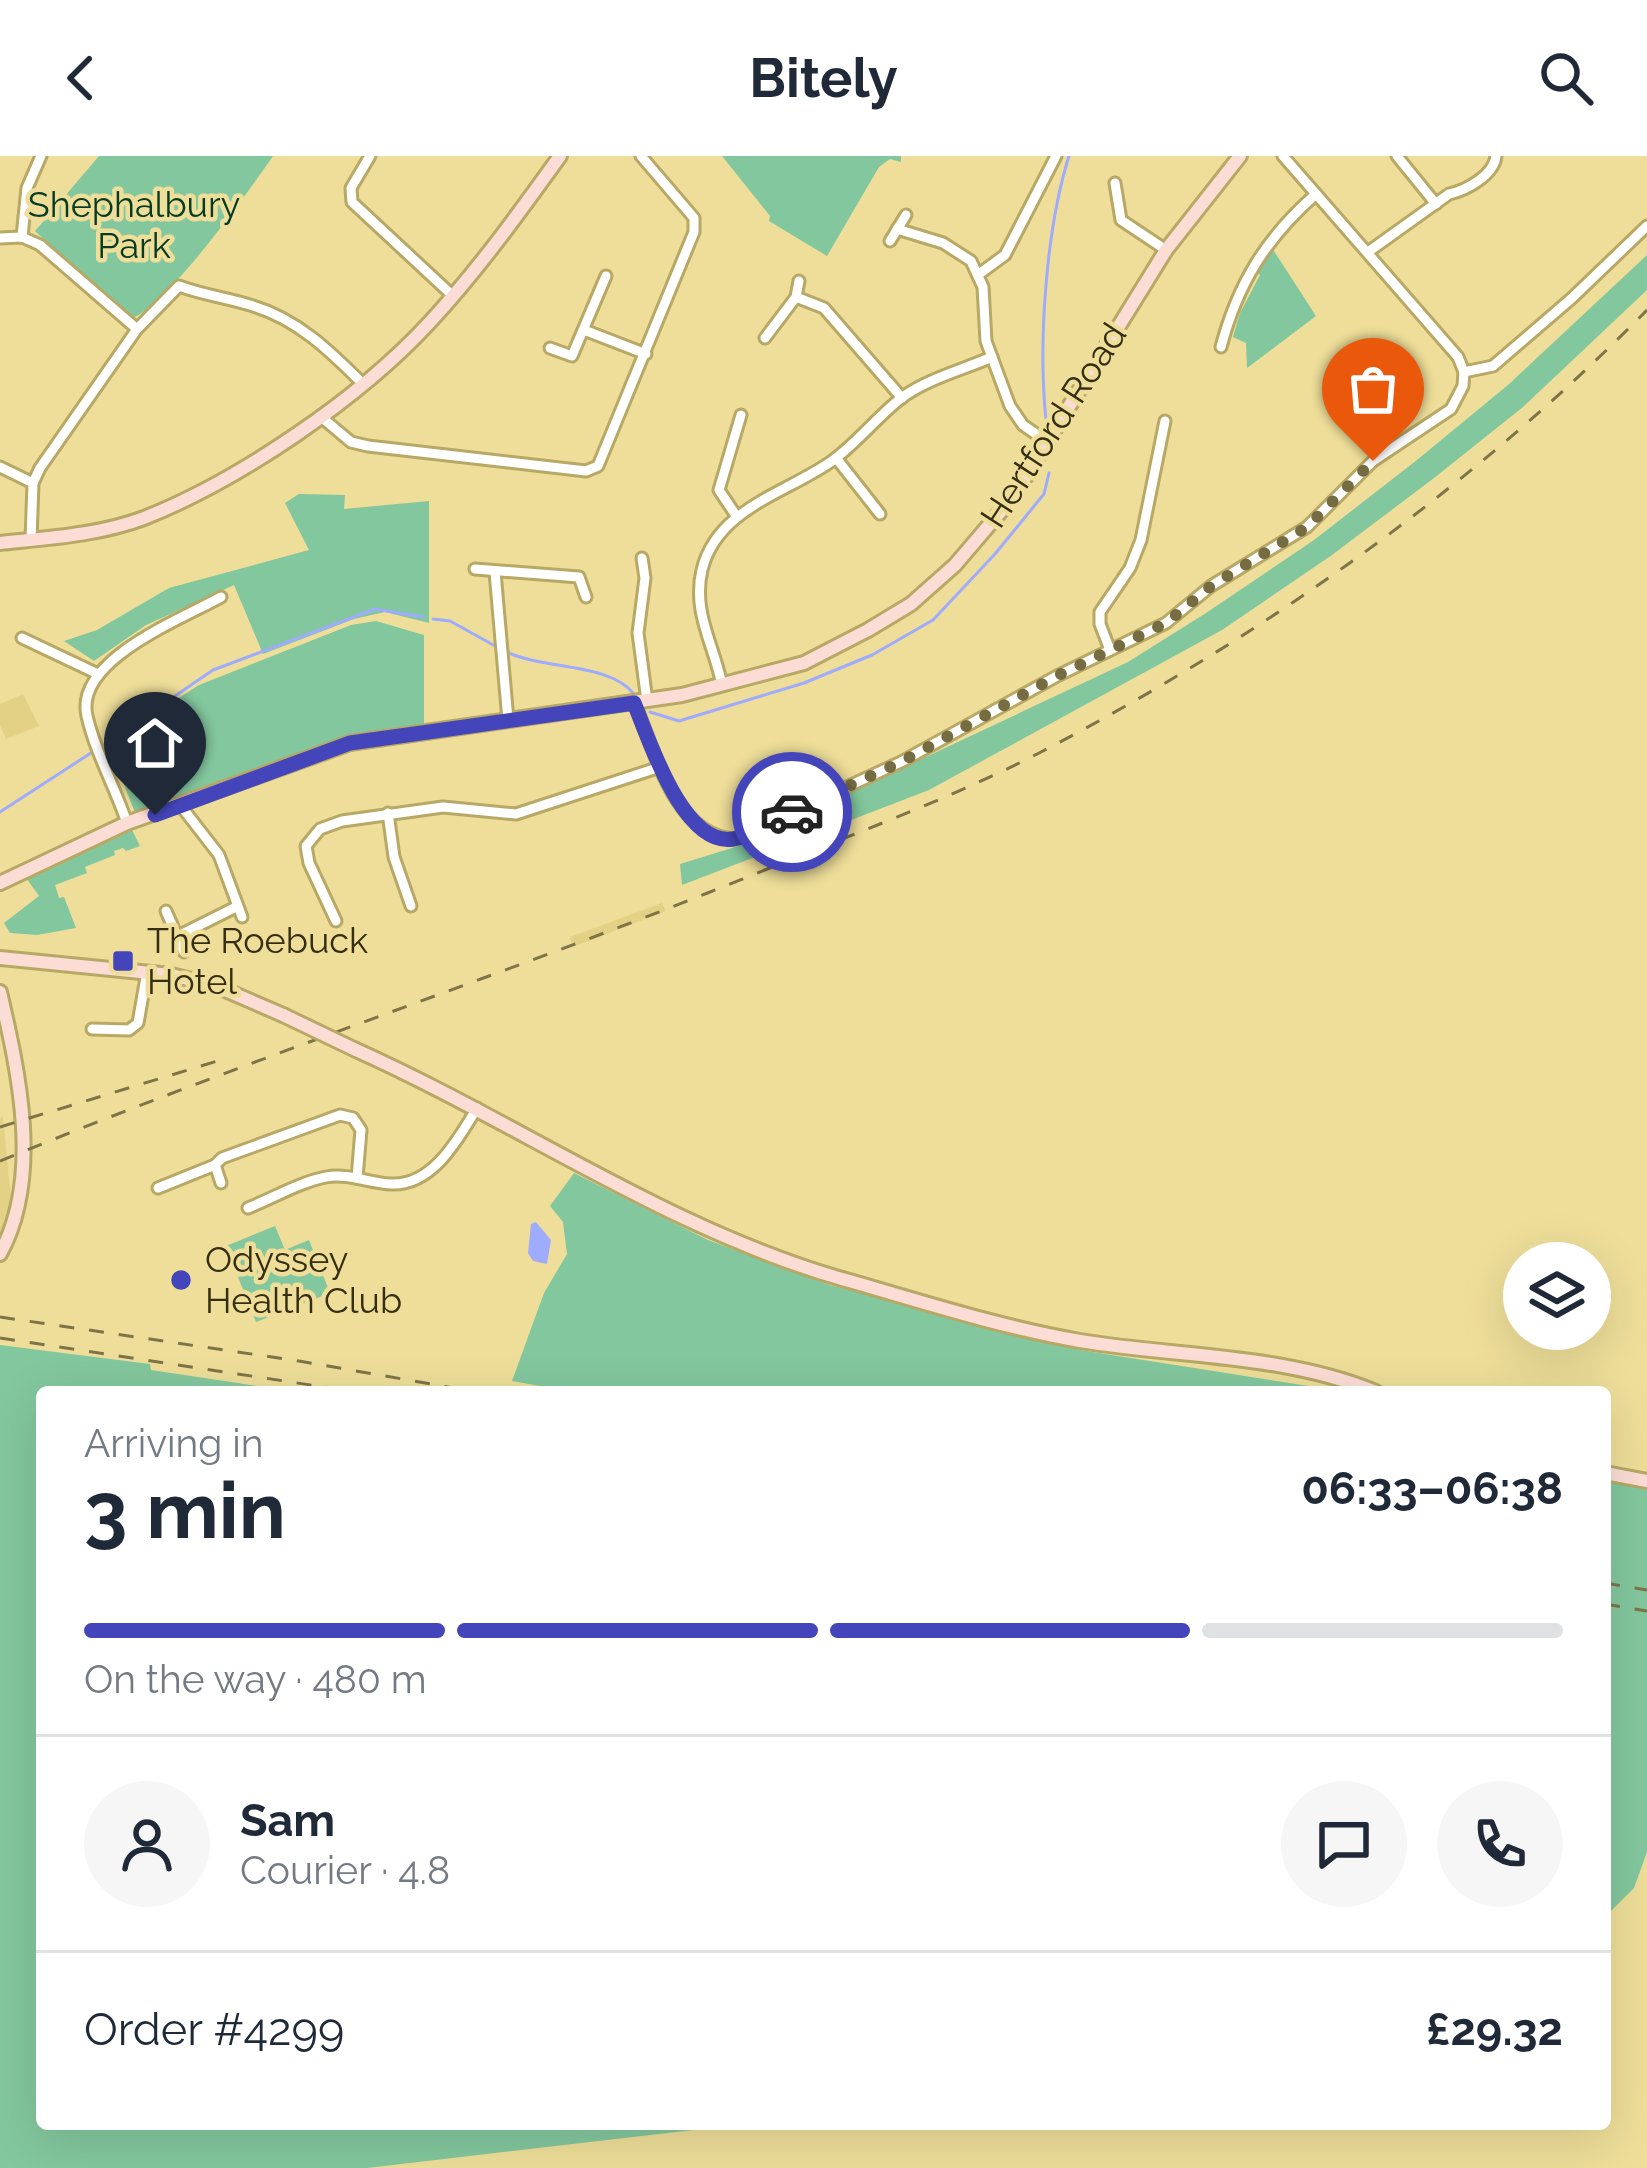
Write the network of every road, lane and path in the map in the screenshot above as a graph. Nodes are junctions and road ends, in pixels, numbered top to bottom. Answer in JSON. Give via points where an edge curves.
{"nodes":[{"id":1,"x":41,"y":156,"type":"edge"},
{"id":2,"x":370,"y":156,"type":"edge"},
{"id":3,"x":560,"y":156,"type":"edge"},
{"id":4,"x":641,"y":156,"type":"edge"},
{"id":5,"x":1056,"y":156,"type":"edge"},
{"id":6,"x":1240,"y":156,"type":"edge"},
{"id":7,"x":1283,"y":156,"type":"edge"},
{"id":8,"x":1397,"y":156,"type":"edge"},
{"id":9,"x":1496,"y":156,"type":"edge"},
{"id":10,"x":1115,"y":183,"type":"dead end"},
{"id":11,"x":1316,"y":194,"type":"junction"},
{"id":12,"x":1436,"y":204,"type":"junction"},
{"id":13,"x":906,"y":215,"type":"dead end"},
{"id":14,"x":1647,"y":226,"type":"edge"},
{"id":15,"x":898,"y":229,"type":"junction"},
{"id":16,"x":22,"y":237,"type":"junction"},
{"id":17,"x":0,"y":238,"type":"edge"},
{"id":18,"x":890,"y":242,"type":"dead end"},
{"id":19,"x":1166,"y":250,"type":"junction"},
{"id":20,"x":1368,"y":252,"type":"junction"},
{"id":21,"x":979,"y":274,"type":"junction"},
{"id":22,"x":606,"y":276,"type":"dead end"},
{"id":23,"x":799,"y":281,"type":"dead end"},
{"id":24,"x":454,"y":296,"type":"junction"},
{"id":25,"x":796,"y":297,"type":"junction"},
{"id":26,"x":137,"y":329,"type":"junction"},
{"id":27,"x":584,"y":330,"type":"junction"},
{"id":28,"x":765,"y":338,"type":"dead end"},
{"id":29,"x":1221,"y":346,"type":"dead end"},
{"id":30,"x":550,"y":348,"type":"dead end"},
{"id":31,"x":646,"y":354,"type":"junction"},
{"id":32,"x":992,"y":357,"type":"junction"},
{"id":33,"x":1464,"y":372,"type":"junction"},
{"id":34,"x":362,"y":383,"type":"junction"},
{"id":35,"x":902,"y":398,"type":"junction"},
{"id":36,"x":741,"y":415,"type":"dead end"},
{"id":37,"x":320,"y":416,"type":"junction"},
{"id":38,"x":1165,"y":421,"type":"dead end"},
{"id":39,"x":1049,"y":442,"type":"junction"},
{"id":40,"x":836,"y":458,"type":"junction"},
{"id":41,"x":0,"y":466,"type":"edge"},
{"id":42,"x":33,"y":483,"type":"junction"},
{"id":43,"x":880,"y":514,"type":"dead end"},
{"id":44,"x":737,"y":517,"type":"junction"},
{"id":45,"x":31,"y":540,"type":"junction"},
{"id":46,"x":0,"y":543,"type":"edge"},
{"id":47,"x":642,"y":558,"type":"dead end"},
{"id":48,"x":475,"y":569,"type":"dead end"},
{"id":49,"x":495,"y":572,"type":"junction"},
{"id":50,"x":221,"y":597,"type":"dead end"},
{"id":51,"x":586,"y":597,"type":"dead end"},
{"id":52,"x":22,"y":638,"type":"dead end"},
{"id":53,"x":1110,"y":650,"type":"junction"},
{"id":54,"x":98,"y":674,"type":"junction"},
{"id":55,"x":722,"y":686,"type":"junction"},
{"id":56,"x":641,"y":702,"type":"junction"},
{"id":57,"x":508,"y":720,"type":"junction"},
{"id":58,"x":660,"y":767,"type":"junction"},
{"id":59,"x":181,"y":806,"type":"junction"},
{"id":60,"x":388,"y":813,"type":"junction"},
{"id":61,"x":127,"y":823,"type":"junction"},
{"id":62,"x":0,"y":883,"type":"edge"},
{"id":63,"x":411,"y":906,"type":"dead end"},
{"id":64,"x":166,"y":911,"type":"dead end"},
{"id":65,"x":336,"y":921,"type":"dead end"},
{"id":66,"x":178,"y":935,"type":"junction"},
{"id":67,"x":184,"y":952,"type":"dead end"},
{"id":68,"x":0,"y":958,"type":"edge"},
{"id":69,"x":147,"y":972,"type":"junction"},
{"id":70,"x":0,"y":994,"type":"edge"},
{"id":71,"x":92,"y":1029,"type":"dead end"},
{"id":72,"x":477,"y":1108,"type":"junction"},
{"id":73,"x":215,"y":1165,"type":"junction"},
{"id":74,"x":358,"y":1178,"type":"junction"},
{"id":75,"x":221,"y":1183,"type":"dead end"},
{"id":76,"x":158,"y":1188,"type":"dead end"},
{"id":77,"x":248,"y":1208,"type":"dead end"},
{"id":78,"x":0,"y":1254,"type":"edge"},
{"id":79,"x":1362,"y":1386,"type":"edge"},
{"id":80,"x":1611,"y":1474,"type":"edge"},
{"id":81,"x":1641,"y":1480,"type":"edge"}],
"edges":[{"from":1,"to":16,"type":"street","via":[[27,188]]},
{"from":2,"to":24,"type":"street","via":[[352,183],[352,202]]},
{"from":3,"to":24,"type":"street"},
{"from":4,"to":31,"type":"street","via":[[695,224]]},
{"from":5,"to":21,"type":"street","via":[[1005,255]]},
{"from":6,"to":19,"type":"street","name":"Hertford Road"},
{"from":7,"to":11,"type":"street"},
{"from":8,"to":12,"type":"street"},
{"from":9,"to":12,"type":"street","via":[[1490,171]]},
{"from":10,"to":19,"type":"street","via":[[1124,224]]},
{"from":11,"to":20,"type":"street"},
{"from":11,"to":29,"type":"street","via":[[1251,266]]},
{"from":12,"to":20,"type":"street"},
{"from":13,"to":15,"type":"street"},
{"from":14,"to":33,"type":"street","via":[[1493,365]]},
{"from":15,"to":18,"type":"street"},
{"from":15,"to":21,"type":"street","via":[[960,250]]},
{"from":16,"to":17,"type":"street"},
{"from":16,"to":26,"type":"street","via":[[47,249]]},
{"from":19,"to":39,"type":"street","name":"Hertford Road"},
{"from":20,"to":33,"type":"street"},
{"from":21,"to":32,"type":"street"},
{"from":22,"to":27,"type":"street"},
{"from":23,"to":25,"type":"street"},
{"from":24,"to":34,"type":"street"},
{"from":25,"to":28,"type":"street"},
{"from":25,"to":35,"type":"street","via":[[824,308]]},
{"from":26,"to":34,"type":"street","via":[[179,286],[281,318]]},
{"from":26,"to":42,"type":"street"},
{"from":27,"to":30,"type":"street","via":[[572,356]]},
{"from":27,"to":31,"type":"street"},
{"from":31,"to":37,"type":"street","via":[[602,461],[586,471],[351,442]]},
{"from":32,"to":35,"type":"street"},
{"from":32,"to":39,"type":"street","via":[[1016,418]]},
{"from":33,"to":53,"type":"street","via":[[1451,410],[1373,461],[1307,527],[1166,623]]},
{"from":34,"to":37,"type":"street"},
{"from":35,"to":40,"type":"street"},
{"from":36,"to":44,"type":"street","via":[[719,490]]},
{"from":37,"to":45,"type":"street","via":[[255,461],[141,519]]},
{"from":38,"to":53,"type":"street","via":[[1141,540],[1100,612]]},
{"from":39,"to":55,"type":"street","name":"Hertford Road","via":[[986,532],[911,604],[804,663]]},
{"from":40,"to":43,"type":"street","via":[[876,499]]},
{"from":40,"to":44,"type":"street"},
{"from":41,"to":42,"type":"street"},
{"from":42,"to":45,"type":"street"},
{"from":44,"to":55,"type":"street","via":[[710,551],[700,585]]},
{"from":45,"to":46,"type":"street"},
{"from":47,"to":56,"type":"street"},
{"from":48,"to":49,"type":"street"},
{"from":49,"to":51,"type":"street","via":[[579,577]]},
{"from":49,"to":57,"type":"street"},
{"from":50,"to":54,"type":"street"},
{"from":52,"to":54,"type":"street"},
{"from":53,"to":58,"type":"street","via":[[901,762],[734,839],[706,834]]},
{"from":54,"to":61,"type":"street","via":[[87,718]]},
{"from":55,"to":56,"type":"street","name":"Hertford Road"},
{"from":56,"to":57,"type":"street","name":"Hertford Road"},
{"from":56,"to":58,"type":"street"},
{"from":57,"to":59,"type":"street","name":"Hertford Road","via":[[350,743]]},
{"from":58,"to":60,"type":"street","via":[[516,814],[443,807]]},
{"from":59,"to":61,"type":"street","name":"Hertford Road"},
{"from":59,"to":66,"type":"street","via":[[219,855],[239,912]]},
{"from":60,"to":63,"type":"street"},
{"from":60,"to":65,"type":"street","via":[[320,829],[307,846]]},
{"from":61,"to":62,"type":"street","name":"Hertford Road"},
{"from":64,"to":66,"type":"street"},
{"from":66,"to":67,"type":"street"},
{"from":68,"to":69,"type":"street"},
{"from":69,"to":71,"type":"street","via":[[138,1023]]},
{"from":69,"to":72,"type":"street","bridge":true,"via":[[200,981],[284,1015]]},
{"from":70,"to":78,"type":"street","via":[[23,1163],[16,1220]]},
{"from":72,"to":74,"type":"street","via":[[443,1156],[412,1182]]},
{"from":72,"to":79,"type":"street","via":[[713,1233],[834,1277],[1050,1335]]},
{"from":73,"to":74,"type":"street","via":[[347,1115],[361,1130]]},
{"from":73,"to":75,"type":"street"},
{"from":73,"to":76,"type":"street"},
{"from":74,"to":77,"type":"street","via":[[322,1178]]},
{"from":80,"to":81,"type":"street"}]}
